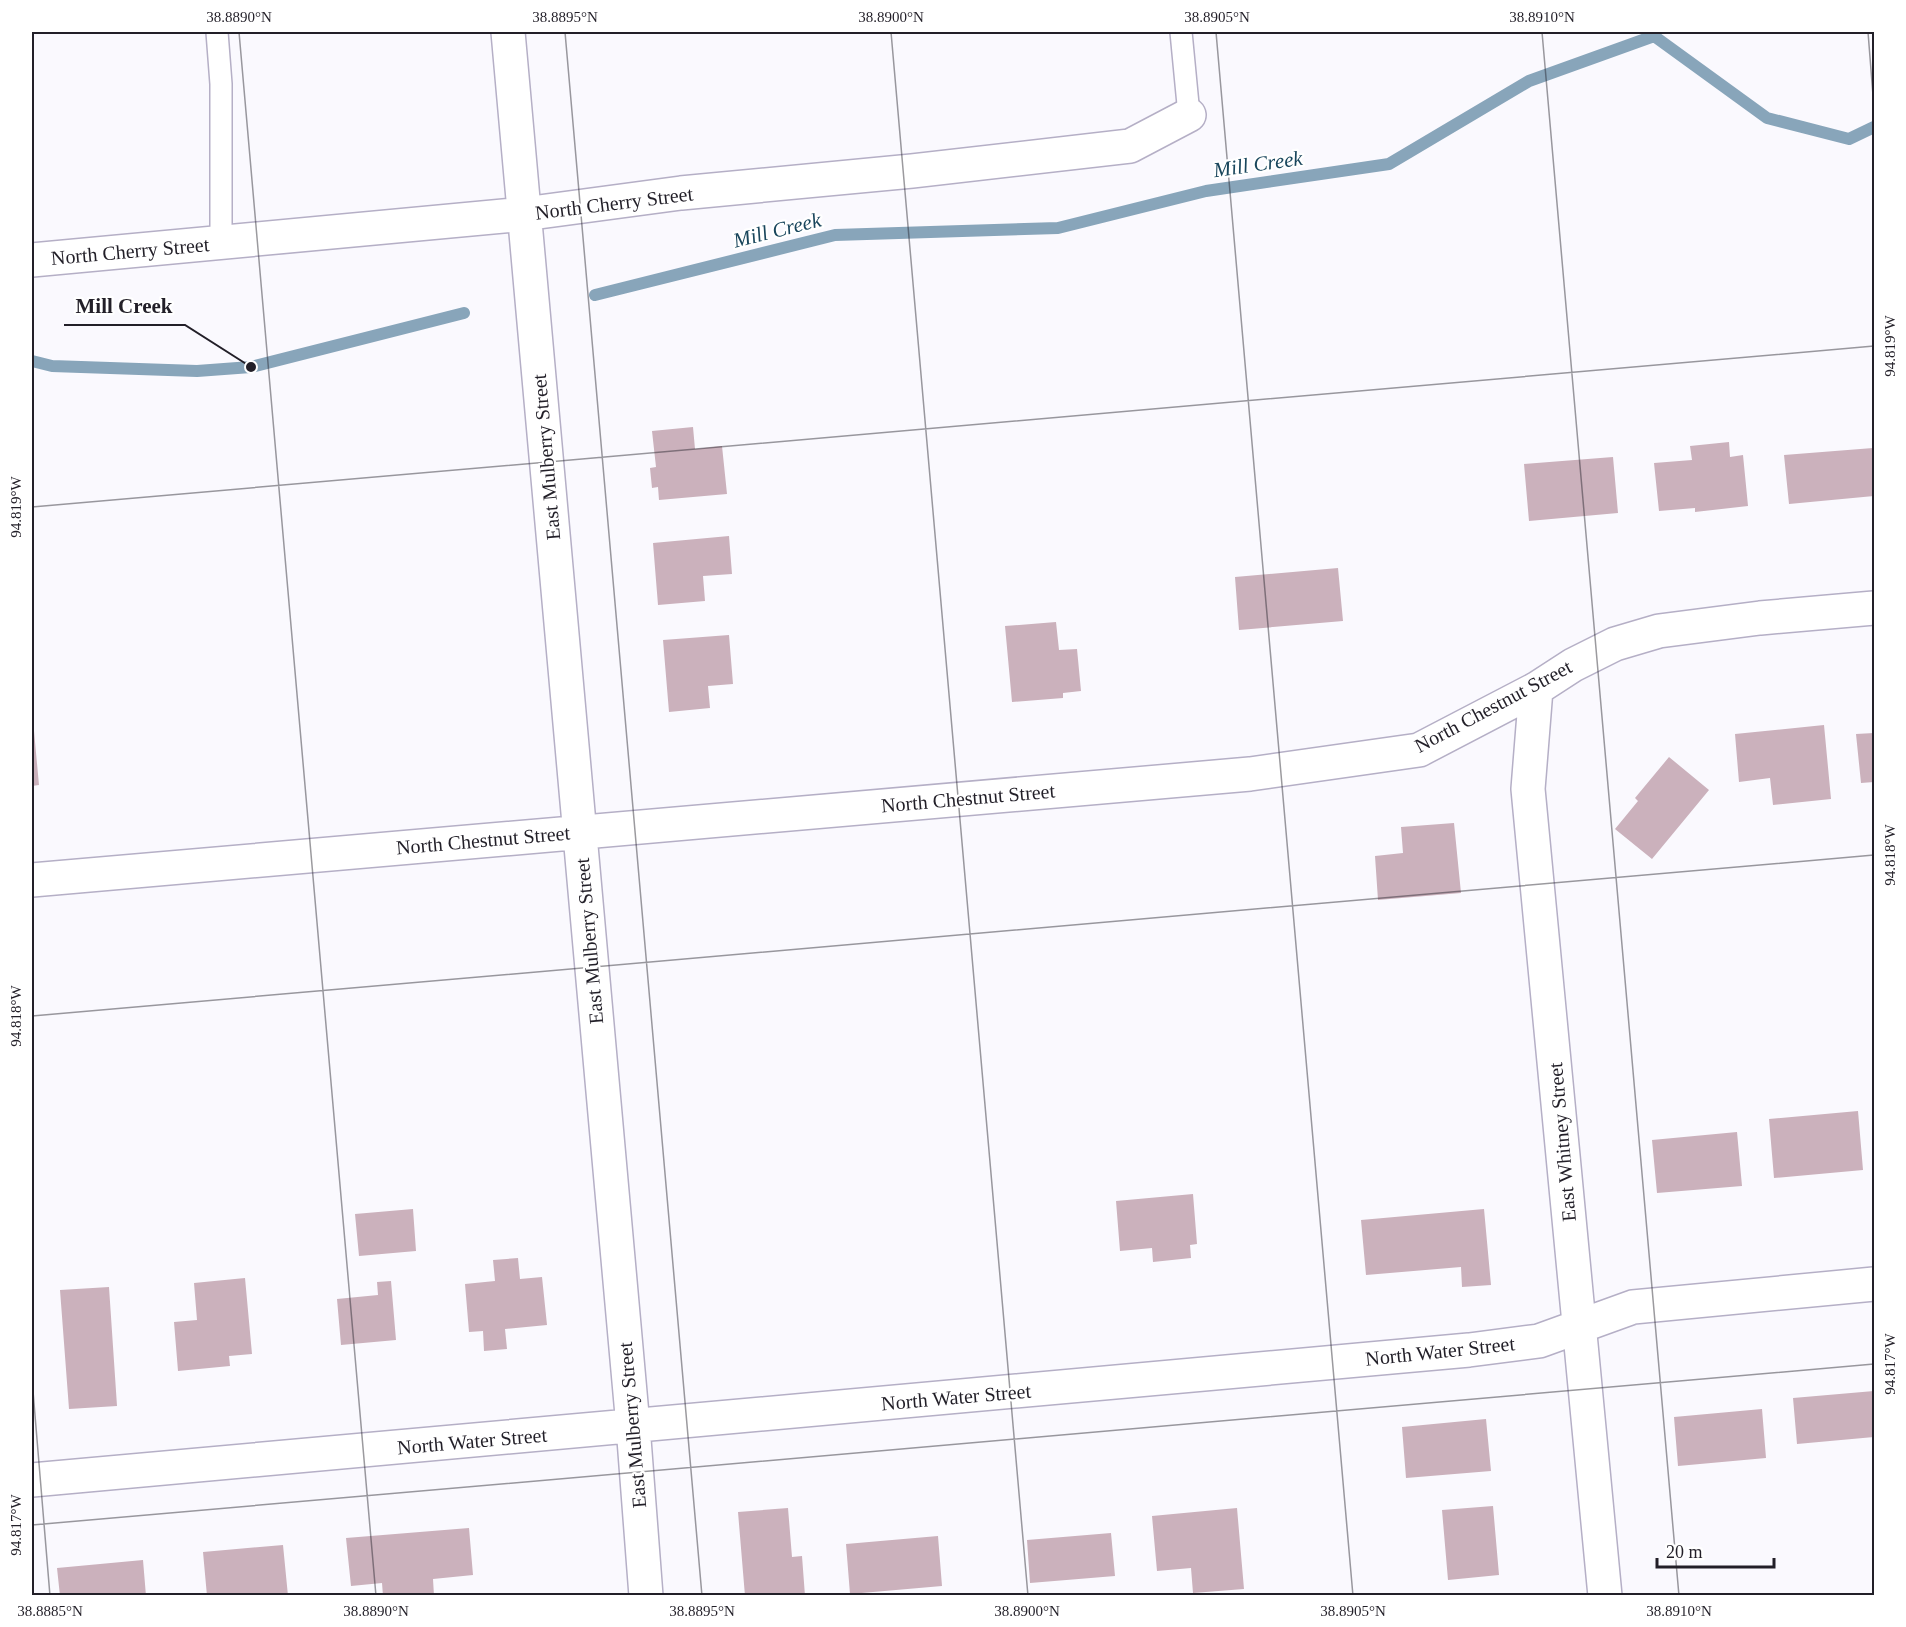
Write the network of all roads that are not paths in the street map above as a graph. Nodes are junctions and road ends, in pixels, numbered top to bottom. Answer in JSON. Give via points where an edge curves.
{"nodes":[{"id":1,"x":217,"y":32,"type":"edge"},
{"id":2,"x":508,"y":32,"type":"edge"},
{"id":3,"x":1181,"y":32,"type":"edge"},
{"id":4,"x":1189,"y":116,"type":"joint"},
{"id":5,"x":524,"y":214,"type":"junction"},
{"id":6,"x":221,"y":242,"type":"junction"},
{"id":7,"x":32,"y":260,"type":"edge"},
{"id":8,"x":1875,"y":608,"type":"edge"},
{"id":9,"x":1536,"y":689,"type":"junction"},
{"id":10,"x":579,"y":832,"type":"junction"},
{"id":11,"x":32,"y":880,"type":"edge"},
{"id":12,"x":1875,"y":1284,"type":"edge"},
{"id":13,"x":1579,"y":1326,"type":"junction"},
{"id":14,"x":633,"y":1426,"type":"junction"},
{"id":15,"x":32,"y":1480,"type":"edge"},
{"id":16,"x":646,"y":1596,"type":"edge"},
{"id":17,"x":1605,"y":1596,"type":"edge"}],
"edges":[{"from":1,"to":6,"type":"lane","via":[[221,84]]},
{"from":2,"to":5,"type":"street","name":"East Mulberry Street"},
{"from":3,"to":4,"type":"lane"},
{"from":4,"to":5,"type":"street","name":"North Cherry Street","via":[[1130,146]]},
{"from":5,"to":6,"type":"street","name":"North Cherry Street"},
{"from":5,"to":10,"type":"street","name":"East Mulberry Street"},
{"from":6,"to":7,"type":"street","name":"North Cherry Street"},
{"from":8,"to":9,"type":"street","name":"North Chestnut Street","via":[[1659,631],[1615,644]]},
{"from":9,"to":10,"type":"street","name":"North Chestnut Street","via":[[1419,750],[1250,774]]},
{"from":9,"to":13,"type":"street","name":"East Whitney Street","via":[[1528,789]]},
{"from":10,"to":11,"type":"street","name":"North Chestnut Street"},
{"from":10,"to":14,"type":"street","name":"East Mulberry Street"},
{"from":12,"to":13,"type":"street","name":"North Water Street","via":[[1634,1306]]},
{"from":13,"to":14,"type":"street","name":"North Water Street","via":[[1539,1341],[1469,1350]]},
{"from":13,"to":17,"type":"street","name":"East Whitney Street"},
{"from":14,"to":15,"type":"street","name":"North Water Street"},
{"from":14,"to":16,"type":"street","name":"East Mulberry Street"}]}
